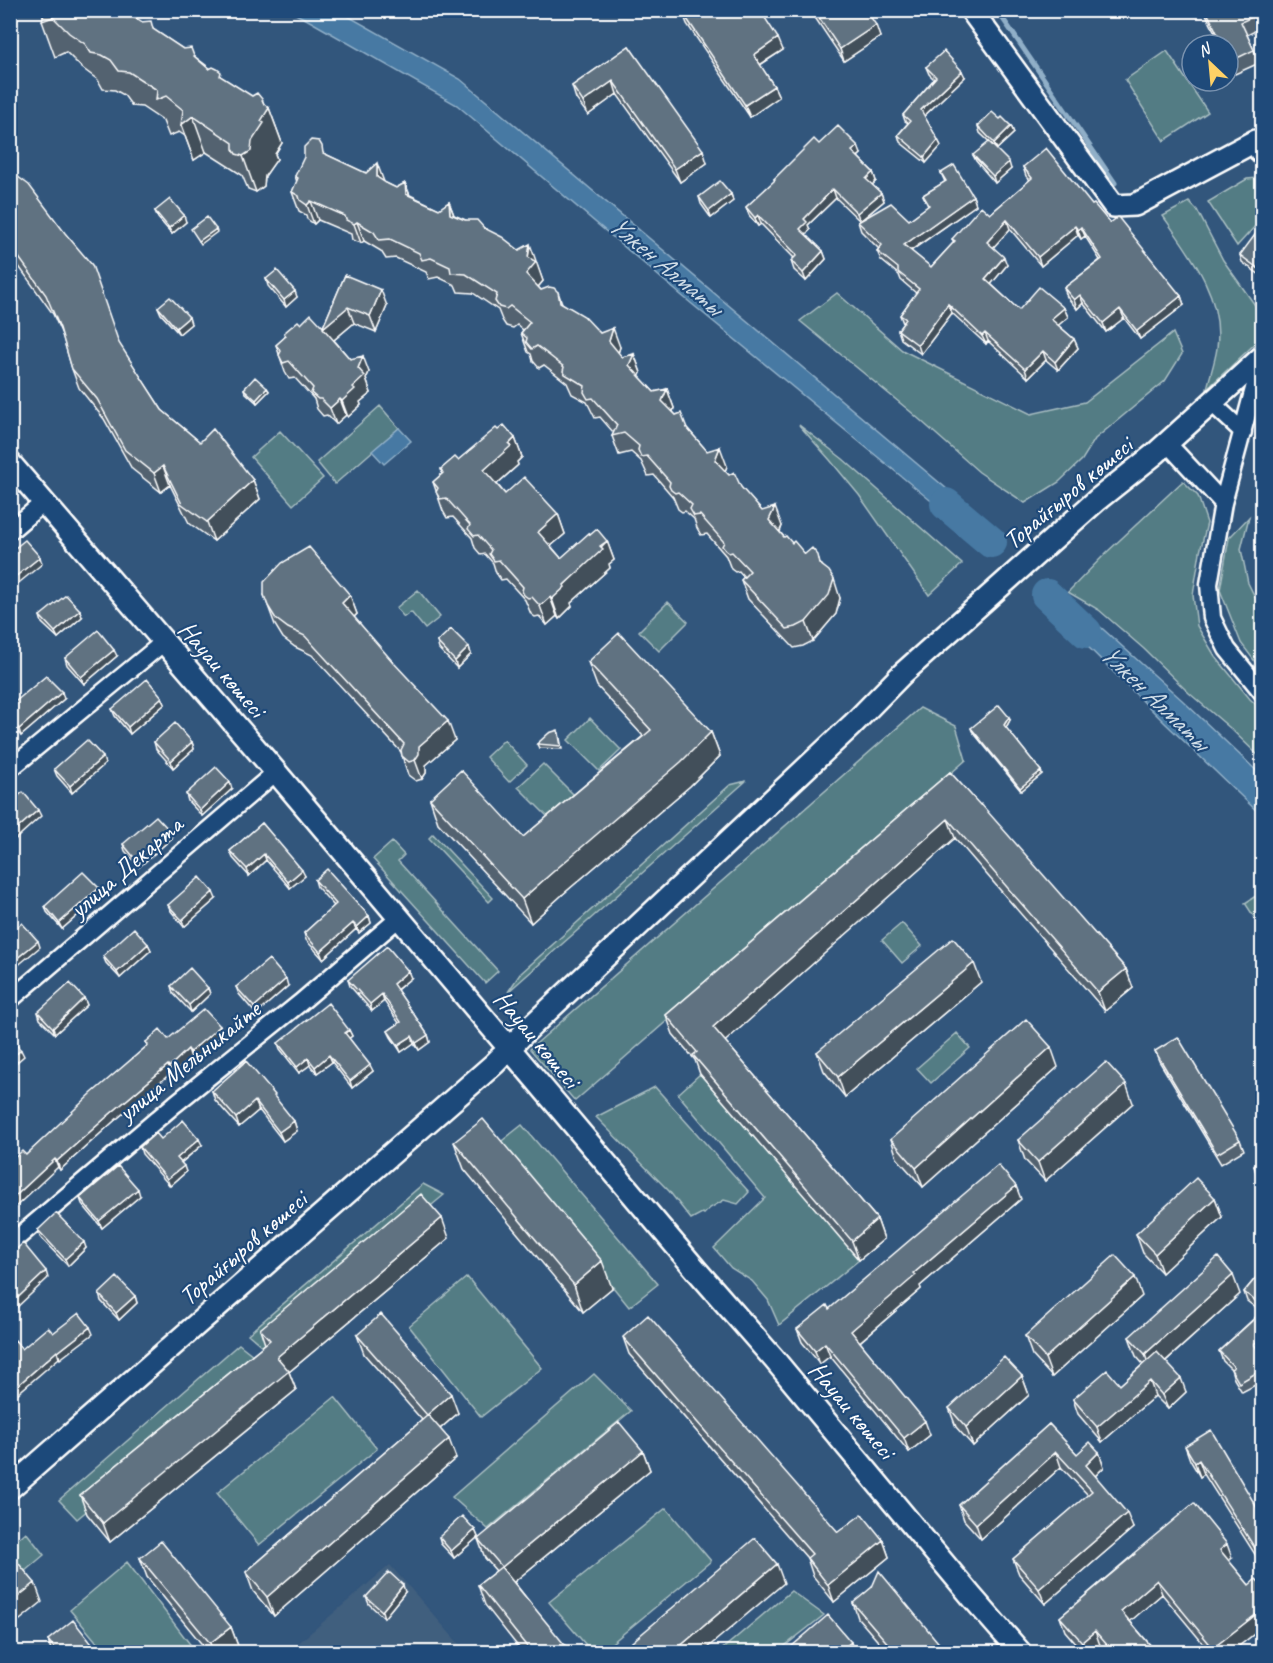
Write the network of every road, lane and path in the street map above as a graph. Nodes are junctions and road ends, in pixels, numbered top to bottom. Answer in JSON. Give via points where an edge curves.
{"nodes":[{"id":1,"x":972,"y":10,"type":"edge"},
{"id":2,"x":1260,"y":144,"type":"edge"},
{"id":3,"x":1263,"y":358,"type":"edge"},
{"id":4,"x":1212,"y":403,"type":"junction"},
{"id":5,"x":1243,"y":432,"type":"junction"},
{"id":6,"x":1162,"y":448,"type":"junction"},
{"id":7,"x":10,"y":463,"type":"edge"},
{"id":8,"x":44,"y":502,"type":"junction"},
{"id":9,"x":1223,"y":503,"type":"junction"},
{"id":10,"x":10,"y":531,"type":"edge"},
{"id":11,"x":164,"y":642,"type":"junction"},
{"id":12,"x":1263,"y":692,"type":"edge"},
{"id":13,"x":10,"y":769,"type":"edge"},
{"id":14,"x":276,"y":772,"type":"junction"},
{"id":15,"x":399,"y":918,"type":"junction"},
{"id":16,"x":10,"y":1000,"type":"edge"},
{"id":17,"x":510,"y":1048,"type":"junction"},
{"id":18,"x":10,"y":1245,"type":"edge"},
{"id":19,"x":10,"y":1488,"type":"edge"},
{"id":20,"x":1020,"y":1653,"type":"edge"}],
"edges":[{"from":1,"to":2,"type":"street","via":[[1114,206],[1134,205]]},
{"from":3,"to":4,"type":"street","name":"Торайғыров көшесі"},
{"from":3,"to":5,"type":"street"},
{"from":4,"to":5,"type":"street"},
{"from":4,"to":6,"type":"street","name":"Торайғыров көшесі"},
{"from":5,"to":9,"type":"street"},
{"from":6,"to":9,"type":"street"},
{"from":6,"to":17,"type":"street","name":"Торайғыров көшесі","via":[[960,631],[903,674]]},
{"from":7,"to":8,"type":"street","name":"Науаи көшесі"},
{"from":8,"to":10,"type":"street"},
{"from":8,"to":11,"type":"street","name":"Науаи көшесі"},
{"from":9,"to":12,"type":"street","via":[[1209,584],[1212,618],[1227,649]]},
{"from":11,"to":13,"type":"street"},
{"from":11,"to":14,"type":"street","name":"Науаи көшесі"},
{"from":14,"to":15,"type":"street","name":"Науаи көшесі"},
{"from":14,"to":16,"type":"street","name":"улица Декарта"},
{"from":15,"to":17,"type":"street","name":"Науаи көшесі"},
{"from":15,"to":18,"type":"street","name":"улица Мельникайте"},
{"from":17,"to":19,"type":"street","name":"Торайғыров көшесі"},
{"from":17,"to":20,"type":"street","name":"Науаи көшесі"}]}
